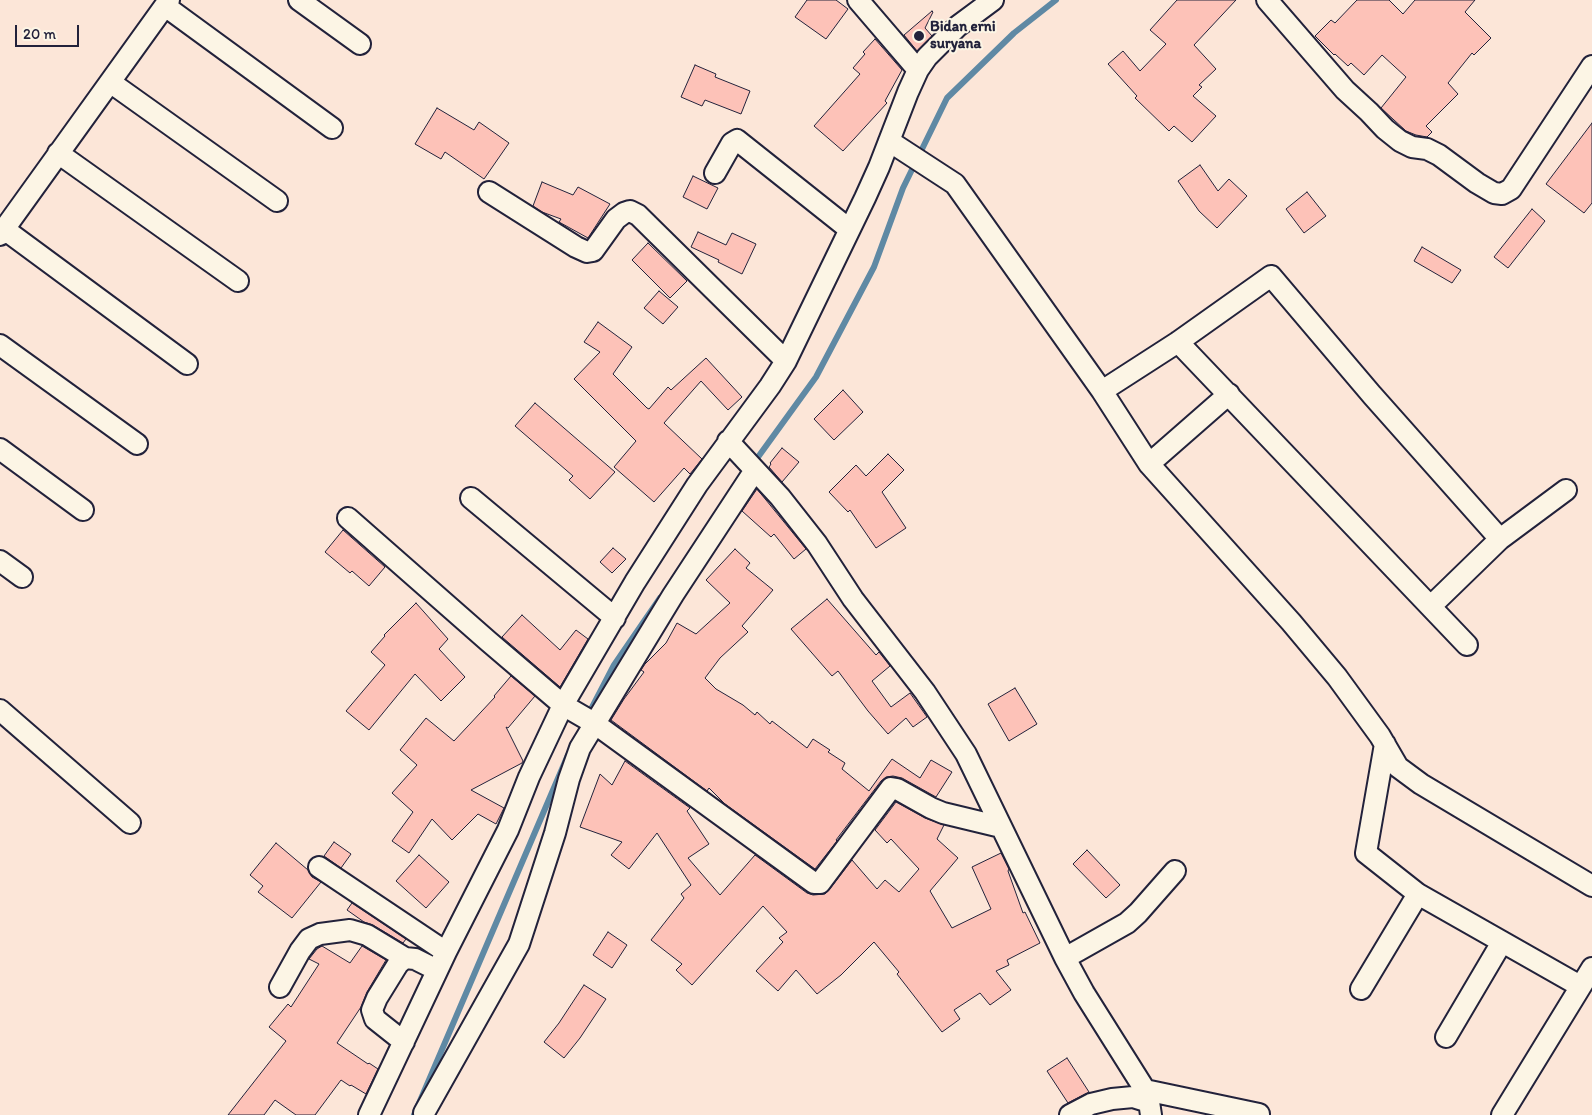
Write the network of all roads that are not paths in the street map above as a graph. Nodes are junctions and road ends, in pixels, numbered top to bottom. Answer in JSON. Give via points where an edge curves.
{"nodes":[{"id":1,"x":299,"y":0,"type":"edge"},
{"id":2,"x":858,"y":0,"type":"edge"},
{"id":3,"x":1267,"y":0,"type":"edge"},
{"id":4,"x":167,"y":3,"type":"edge"},
{"id":5,"x":981,"y":3,"type":"edge"},
{"id":6,"x":360,"y":44,"type":"dead end"},
{"id":7,"x":1592,"y":66,"type":"edge"},
{"id":8,"x":918,"y":70,"type":"junction"},
{"id":9,"x":110,"y":82,"type":"junction"},
{"id":10,"x":332,"y":128,"type":"dead end"},
{"id":11,"x":889,"y":141,"type":"junction"},
{"id":12,"x":58,"y":154,"type":"junction"},
{"id":13,"x":715,"y":173,"type":"dead end"},
{"id":14,"x":489,"y":192,"type":"dead end"},
{"id":15,"x":277,"y":201,"type":"dead end"},
{"id":16,"x":849,"y":228,"type":"junction"},
{"id":17,"x":2,"y":232,"type":"edge"},
{"id":18,"x":238,"y":281,"type":"dead end"},
{"id":19,"x":1178,"y":342,"type":"junction"},
{"id":20,"x":0,"y":345,"type":"edge"},
{"id":21,"x":786,"y":361,"type":"junction"},
{"id":22,"x":187,"y":364,"type":"dead end"},
{"id":23,"x":1102,"y":390,"type":"junction"},
{"id":24,"x":1229,"y":394,"type":"junction"},
{"id":25,"x":137,"y":444,"type":"dead end"},
{"id":26,"x":733,"y":446,"type":"junction"},
{"id":27,"x":0,"y":449,"type":"edge"},
{"id":28,"x":1149,"y":464,"type":"junction"},
{"id":29,"x":754,"y":468,"type":"junction"},
{"id":30,"x":1566,"y":490,"type":"dead end"},
{"id":31,"x":471,"y":498,"type":"dead end"},
{"id":32,"x":83,"y":510,"type":"dead end"},
{"id":33,"x":348,"y":518,"type":"dead end"},
{"id":34,"x":1500,"y":539,"type":"junction"},
{"id":35,"x":0,"y":561,"type":"edge"},
{"id":36,"x":22,"y":577,"type":"dead end"},
{"id":37,"x":1431,"y":606,"type":"junction"},
{"id":38,"x":615,"y":618,"type":"junction"},
{"id":39,"x":1467,"y":645,"type":"dead end"},
{"id":40,"x":568,"y":708,"type":"junction"},
{"id":41,"x":0,"y":710,"type":"edge"},
{"id":42,"x":593,"y":722,"type":"junction"},
{"id":43,"x":1385,"y":744,"type":"junction"},
{"id":44,"x":130,"y":823,"type":"dead end"},
{"id":45,"x":1001,"y":827,"type":"junction"},
{"id":46,"x":319,"y":867,"type":"dead end"},
{"id":47,"x":1175,"y":871,"type":"dead end"},
{"id":48,"x":1592,"y":886,"type":"edge"},
{"id":49,"x":1418,"y":894,"type":"junction"},
{"id":50,"x":1502,"y":942,"type":"junction"},
{"id":51,"x":446,"y":952,"type":"junction"},
{"id":52,"x":405,"y":958,"type":"junction"},
{"id":53,"x":1065,"y":958,"type":"junction"},
{"id":54,"x":1592,"y":968,"type":"edge"},
{"id":55,"x":437,"y":970,"type":"junction"},
{"id":56,"x":1580,"y":986,"type":"junction"},
{"id":57,"x":280,"y":987,"type":"dead end"},
{"id":58,"x":1361,"y":990,"type":"dead end"},
{"id":59,"x":1446,"y":1037,"type":"dead end"},
{"id":60,"x":404,"y":1042,"type":"junction"},
{"id":61,"x":1148,"y":1102,"type":"edge"},
{"id":62,"x":424,"y":1113,"type":"dead end"},
{"id":63,"x":1259,"y":1114,"type":"edge"},
{"id":64,"x":369,"y":1115,"type":"edge"},
{"id":65,"x":1070,"y":1115,"type":"edge"},
{"id":66,"x":1502,"y":1115,"type":"edge"}],
"edges":[{"from":1,"to":6,"type":"street"},
{"from":2,"to":8,"type":"street"},
{"from":3,"to":7,"type":"street","via":[[1345,90],[1384,129],[1412,147],[1439,155],[1494,193],[1502,194],[1511,189]]},
{"from":4,"to":9,"type":"street"},
{"from":4,"to":10,"type":"street"},
{"from":5,"to":8,"type":"street"},
{"from":8,"to":11,"type":"street"},
{"from":9,"to":12,"type":"street"},
{"from":9,"to":15,"type":"street"},
{"from":11,"to":16,"type":"street"},
{"from":11,"to":23,"type":"street","via":[[955,184]]},
{"from":12,"to":17,"type":"street"},
{"from":12,"to":18,"type":"street"},
{"from":13,"to":16,"type":"street","via":[[736,140]]},
{"from":14,"to":21,"type":"street","via":[[587,252],[593,251],[616,218],[630,211],[638,215]]},
{"from":16,"to":21,"type":"street"},
{"from":17,"to":22,"type":"street"},
{"from":19,"to":23,"type":"street"},
{"from":19,"to":24,"type":"street"},
{"from":19,"to":34,"type":"street","via":[[1271,276]]},
{"from":20,"to":25,"type":"street"},
{"from":21,"to":26,"type":"street"},
{"from":23,"to":28,"type":"street"},
{"from":24,"to":28,"type":"street"},
{"from":24,"to":37,"type":"street"},
{"from":26,"to":29,"type":"street"},
{"from":26,"to":38,"type":"street","via":[[692,493]]},
{"from":27,"to":32,"type":"street"},
{"from":28,"to":43,"type":"street","via":[[1291,622]]},
{"from":29,"to":42,"type":"street"},
{"from":29,"to":45,"type":"street","via":[[817,544],[853,598],[925,692],[966,754]]},
{"from":30,"to":34,"type":"street"},
{"from":31,"to":38,"type":"street"},
{"from":33,"to":40,"type":"street"},
{"from":34,"to":37,"type":"street"},
{"from":35,"to":36,"type":"street"},
{"from":37,"to":39,"type":"street"},
{"from":38,"to":40,"type":"street"},
{"from":40,"to":42,"type":"street"},
{"from":40,"to":51,"type":"street","via":[[529,777],[508,830]]},
{"from":41,"to":44,"type":"street"},
{"from":42,"to":45,"type":"street","via":[[817,884],[891,788],[943,813]]},
{"from":42,"to":62,"type":"street","via":[[569,779],[553,842],[519,944]]},
{"from":43,"to":48,"type":"street","via":[[1398,767],[1421,784]]},
{"from":43,"to":49,"type":"street","via":[[1366,853]]},
{"from":45,"to":53,"type":"street"},
{"from":46,"to":51,"type":"street"},
{"from":47,"to":53,"type":"street","via":[[1127,923]]},
{"from":49,"to":50,"type":"street"},
{"from":49,"to":58,"type":"street"},
{"from":50,"to":56,"type":"street"},
{"from":50,"to":59,"type":"street"},
{"from":51,"to":55,"type":"street"},
{"from":52,"to":55,"type":"street","via":[[415,959]]},
{"from":52,"to":57,"type":"street","via":[[366,935],[350,930],[320,934],[300,951]]},
{"from":52,"to":60,"type":"street","via":[[398,964],[372,1010],[375,1019]]},
{"from":53,"to":61,"type":"street"},
{"from":54,"to":56,"type":"street"},
{"from":55,"to":60,"type":"street"},
{"from":56,"to":66,"type":"street"},
{"from":60,"to":64,"type":"street"},
{"from":61,"to":63,"type":"street"},
{"from":61,"to":65,"type":"street","via":[[1133,1097],[1112,1099],[1091,1104]]}]}
